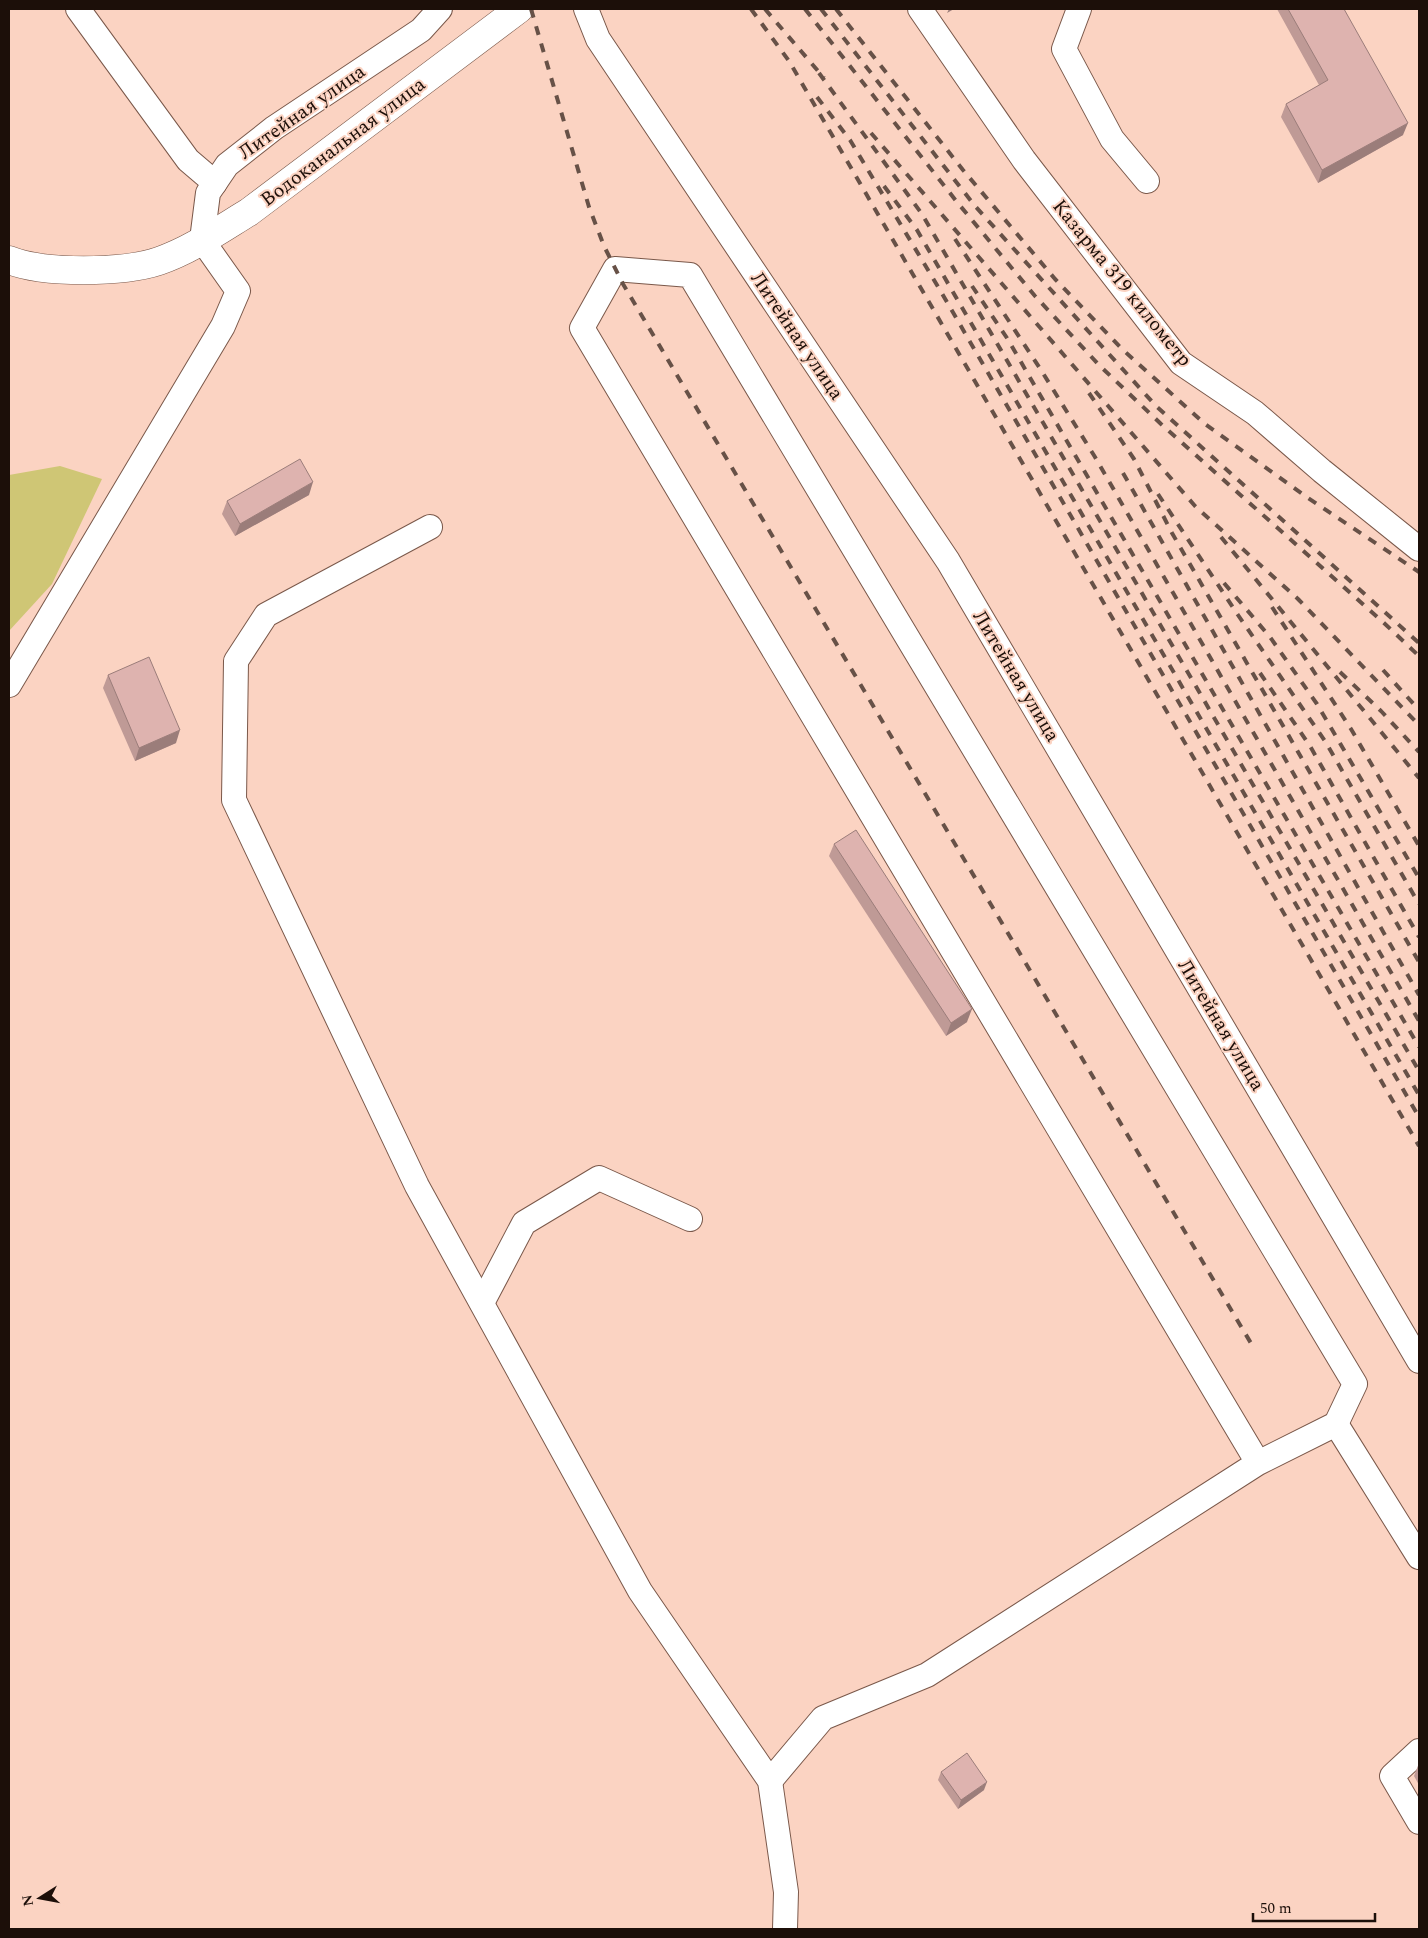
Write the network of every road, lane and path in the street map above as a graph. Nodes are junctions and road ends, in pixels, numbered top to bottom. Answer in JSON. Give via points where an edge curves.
{"nodes":[{"id":1,"x":78,"y":9,"type":"edge"},
{"id":2,"x":440,"y":9,"type":"edge"},
{"id":3,"x":519,"y":9,"type":"edge"},
{"id":4,"x":586,"y":9,"type":"edge"},
{"id":5,"x":920,"y":9,"type":"edge"},
{"id":6,"x":1079,"y":9,"type":"edge"},
{"id":7,"x":1147,"y":180,"type":"dead end"},
{"id":8,"x":215,"y":183,"type":"junction"},
{"id":9,"x":202,"y":240,"type":"junction"},
{"id":10,"x":9,"y":260,"type":"edge"},
{"id":11,"x":430,"y":527,"type":"dead end"},
{"id":12,"x":1419,"y":549,"type":"edge"},
{"id":13,"x":9,"y":685,"type":"edge"},
{"id":14,"x":690,"y":1218,"type":"dead end"},
{"id":15,"x":482,"y":1303,"type":"junction"},
{"id":16,"x":1419,"y":1361,"type":"edge"},
{"id":17,"x":1336,"y":1424,"type":"junction"},
{"id":18,"x":1258,"y":1463,"type":"junction"},
{"id":19,"x":1419,"y":1557,"type":"edge"},
{"id":20,"x":1419,"y":1751,"type":"edge"},
{"id":21,"x":770,"y":1781,"type":"junction"},
{"id":22,"x":1419,"y":1822,"type":"edge"},
{"id":23,"x":785,"y":1929,"type":"edge"}],
"edges":[{"from":1,"to":8,"type":"lane","via":[[188,160]]},
{"from":2,"to":8,"type":"lane","name":"Литейная улица","via":[[421,30],[274,128],[227,165]]},
{"from":3,"to":9,"type":"main road","name":"Водоканальная улица","via":[[250,212]]},
{"from":4,"to":16,"type":"lane","name":"Литейная улица","via":[[598,40],[948,561]]},
{"from":5,"to":12,"type":"lane","name":"Казарма 319 километр","via":[[1024,160],[1181,363],[1256,413]]},
{"from":6,"to":7,"type":"lane","via":[[1064,49],[1112,139]]},
{"from":8,"to":9,"type":"lane","name":"Литейная улица","via":[[208,193]]},
{"from":9,"to":10,"type":"main road","name":"Водоканальная улица","via":[[159,261],[120,269],[65,270]]},
{"from":9,"to":13,"type":"lane","via":[[238,291],[223,326]]},
{"from":11,"to":15,"type":"lane","via":[[266,615],[236,661],[234,800],[417,1186]]},
{"from":14,"to":15,"type":"lane","via":[[599,1178],[524,1223]]},
{"from":15,"to":21,"type":"lane","via":[[640,1591]]},
{"from":17,"to":18,"type":"lane"},
{"from":17,"to":18,"type":"lane","via":[[1354,1384],[690,275],[615,269],[582,328]]},
{"from":17,"to":19,"type":"lane"},
{"from":18,"to":21,"type":"lane","via":[[927,1675],[823,1718]]},
{"from":20,"to":22,"type":"lane","via":[[1392,1776]]},
{"from":21,"to":23,"type":"lane","via":[[786,1892]]}]}
